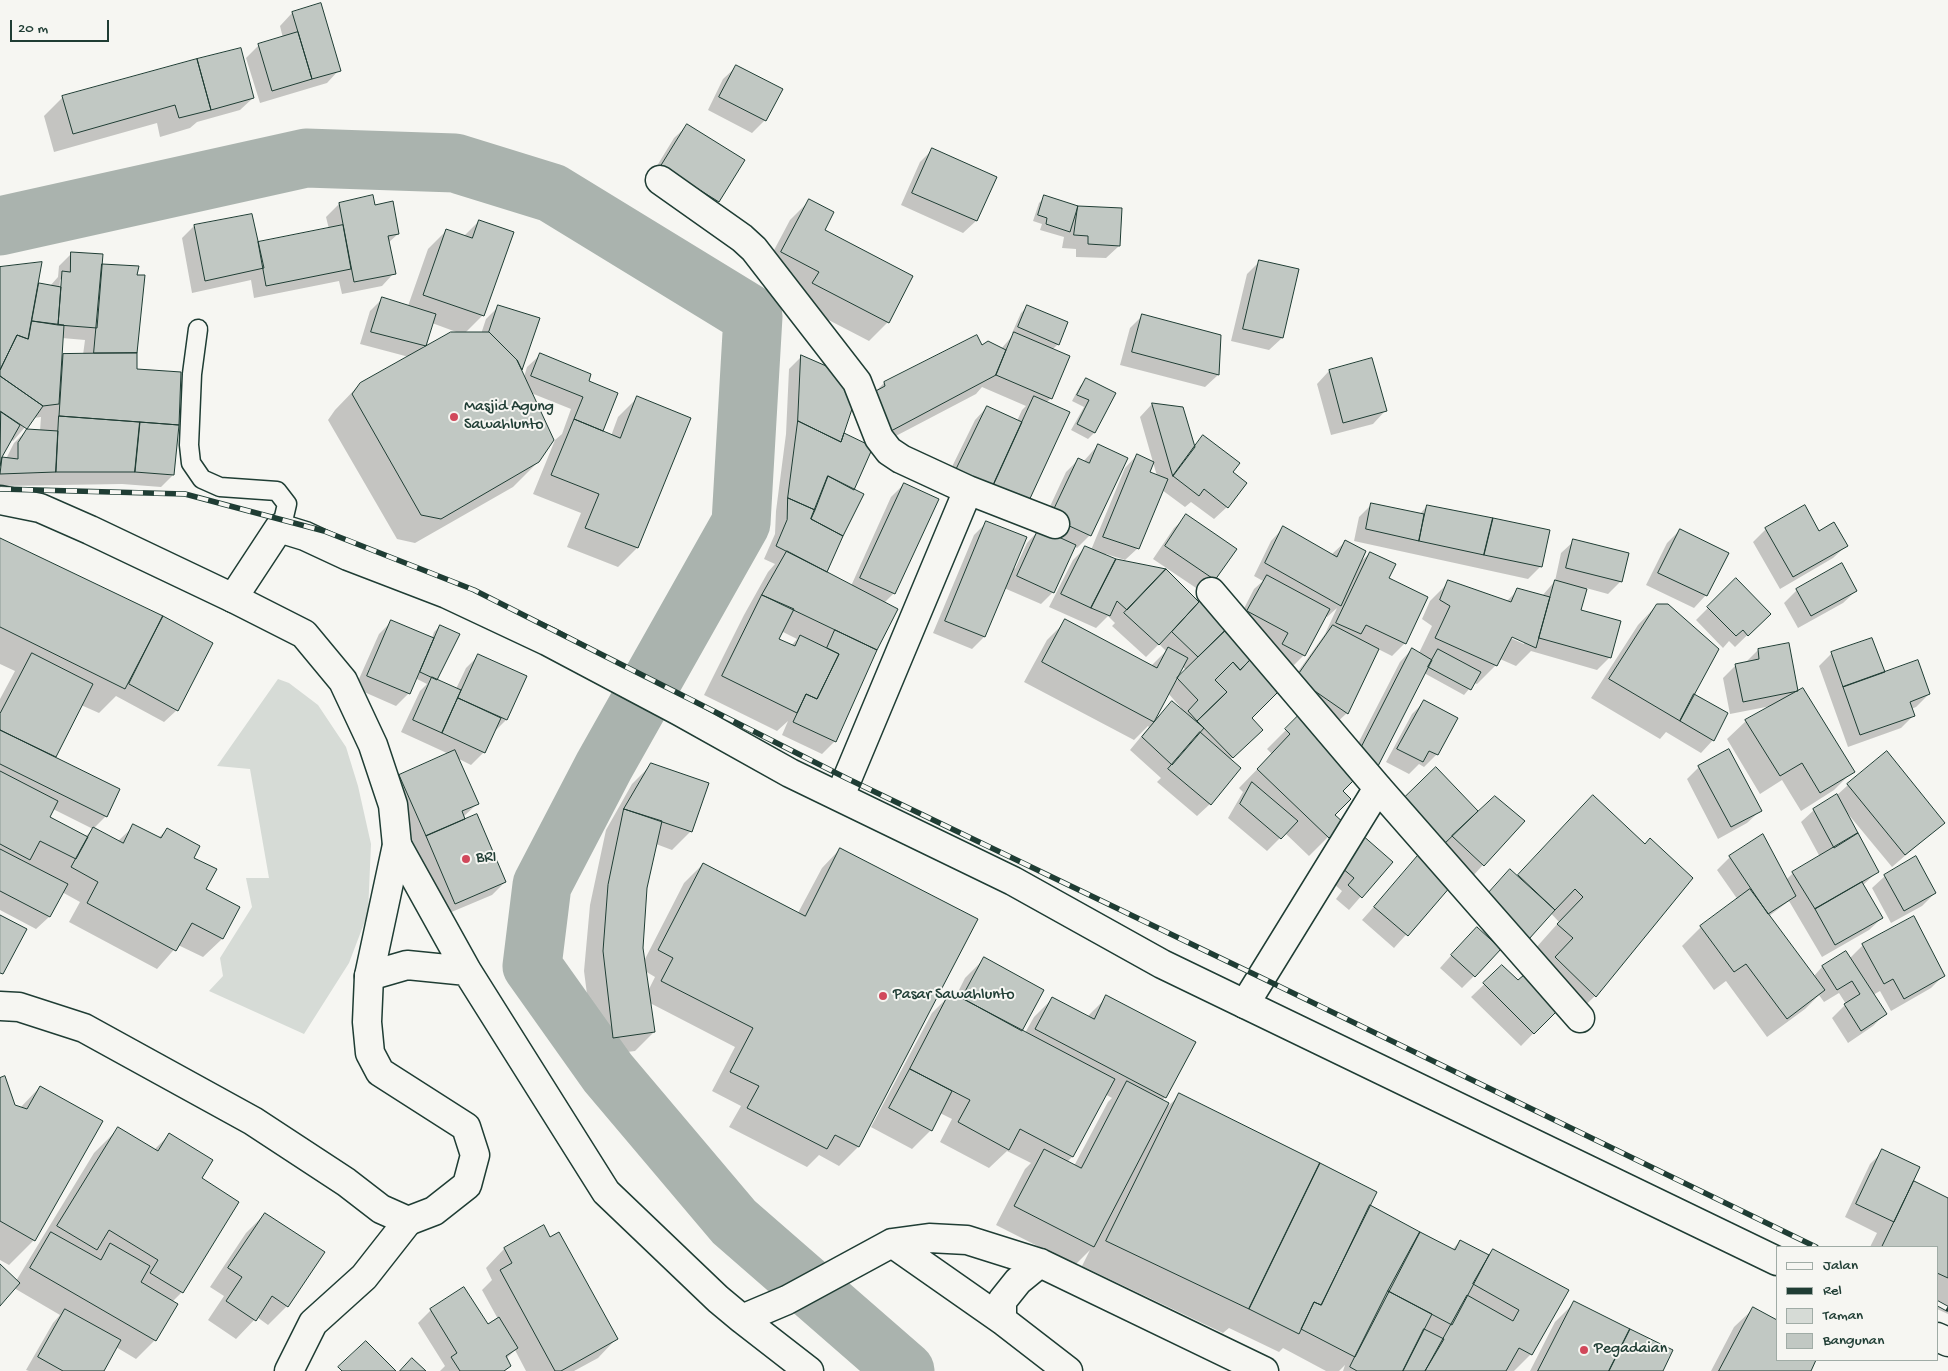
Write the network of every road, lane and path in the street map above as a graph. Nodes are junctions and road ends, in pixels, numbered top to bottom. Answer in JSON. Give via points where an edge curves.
{"nodes":[{"id":1,"x":660,"y":180,"type":"dead end"},
{"id":2,"x":198,"y":329,"type":"dead end"},
{"id":3,"x":968,"y":490,"type":"junction"},
{"id":4,"x":0,"y":500,"type":"edge"},
{"id":5,"x":1055,"y":524,"type":"dead end"},
{"id":6,"x":279,"y":528,"type":"junction"},
{"id":7,"x":1211,"y":592,"type":"dead end"},
{"id":8,"x":234,"y":598,"type":"junction"},
{"id":9,"x":1378,"y":788,"type":"junction"},
{"id":10,"x":840,"y":796,"type":"junction"},
{"id":11,"x":397,"y":845,"type":"junction"},
{"id":12,"x":467,"y":971,"type":"junction"},
{"id":13,"x":369,"y":976,"type":"junction"},
{"id":14,"x":1245,"y":1004,"type":"junction"},
{"id":15,"x":0,"y":1006,"type":"edge"},
{"id":16,"x":1580,"y":1018,"type":"dead end"},
{"id":17,"x":408,"y":1220,"type":"junction"},
{"id":18,"x":883,"y":1247,"type":"junction"},
{"id":19,"x":1776,"y":1261,"type":"edge"},
{"id":20,"x":1040,"y":1263,"type":"junction"},
{"id":21,"x":742,"y":1319,"type":"junction"},
{"id":22,"x":1002,"y":1320,"type":"junction"},
{"id":23,"x":289,"y":1371,"type":"edge"},
{"id":24,"x":809,"y":1371,"type":"edge"},
{"id":25,"x":1068,"y":1371,"type":"edge"},
{"id":26,"x":1264,"y":1371,"type":"edge"}],
"edges":[{"from":1,"to":3,"type":"street","via":[[754,250],[857,382],[879,438],[889,451]]},
{"from":2,"to":6,"type":"lane","via":[[192,374],[191,462],[202,479],[220,487],[277,491],[287,504]]},
{"from":3,"to":5,"type":"street"},
{"from":3,"to":10,"type":"street"},
{"from":4,"to":8,"type":"street","via":[[40,508]]},
{"from":6,"to":8,"type":"street"},
{"from":6,"to":10,"type":"street","via":[[447,594],[547,641],[790,773]]},
{"from":7,"to":9,"type":"street"},
{"from":8,"to":11,"type":"street","via":[[304,634],[343,681],[373,745],[393,805]]},
{"from":9,"to":14,"type":"street"},
{"from":9,"to":16,"type":"street"},
{"from":10,"to":14,"type":"street","via":[[1013,881],[1162,964]]},
{"from":11,"to":12,"type":"street"},
{"from":11,"to":13,"type":"street"},
{"from":12,"to":13,"type":"street","via":[[407,965]]},
{"from":12,"to":21,"type":"street","via":[[606,1192]]},
{"from":13,"to":17,"type":"street","via":[[370,1053],[380,1072],[466,1127],[475,1156],[467,1185],[434,1211]]},
{"from":14,"to":19,"type":"street"},
{"from":15,"to":17,"type":"street","via":[[19,1007],[84,1028],[253,1121],[382,1209]]},
{"from":17,"to":23,"type":"street","via":[[364,1277],[313,1323]]},
{"from":18,"to":20,"type":"street","via":[[929,1238],[967,1240]]},
{"from":18,"to":21,"type":"street","via":[[787,1300]]},
{"from":18,"to":22,"type":"street"},
{"from":20,"to":22,"type":"street","via":[[1018,1281],[1002,1302]]},
{"from":20,"to":26,"type":"street"},
{"from":21,"to":24,"type":"street"},
{"from":22,"to":25,"type":"street"}]}
